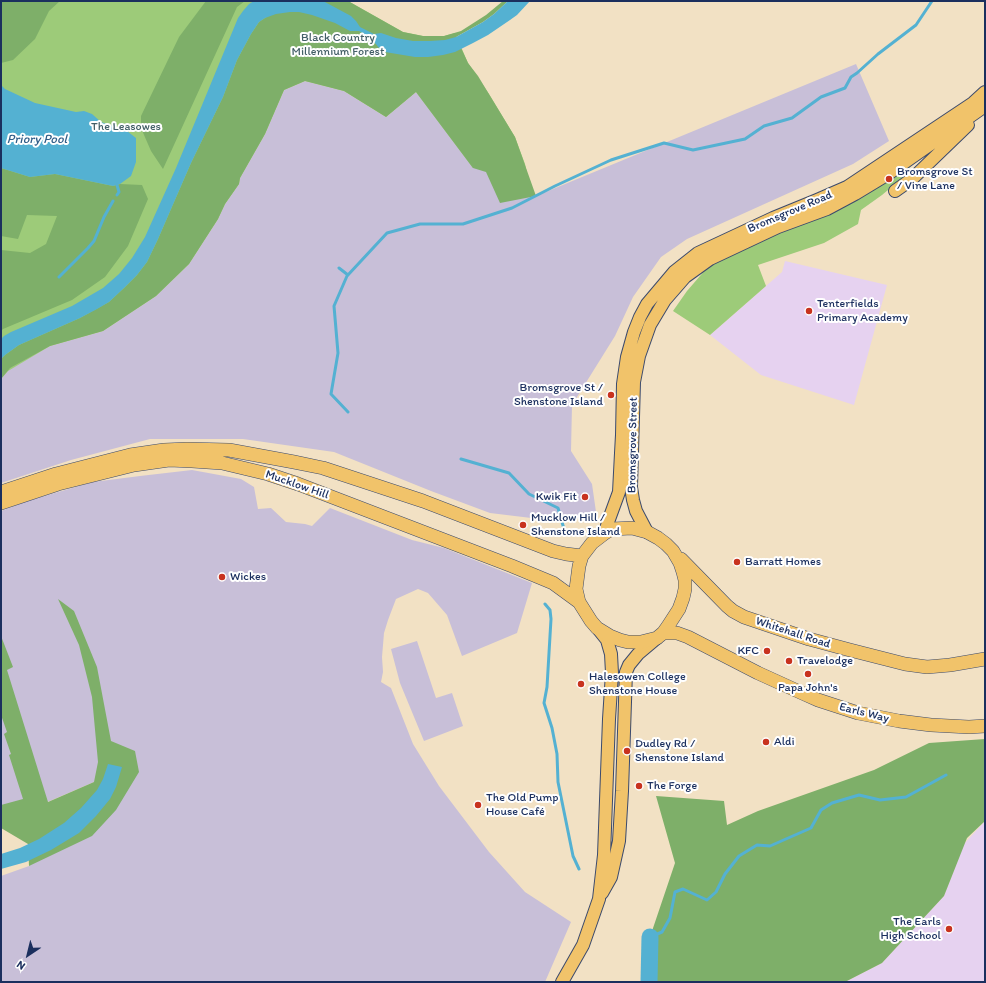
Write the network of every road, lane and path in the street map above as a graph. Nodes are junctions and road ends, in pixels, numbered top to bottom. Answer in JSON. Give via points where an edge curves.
{"nodes":[{"id":1,"x":985,"y":92,"type":"edge"},
{"id":2,"x":984,"y":107,"type":"edge"},
{"id":3,"x":895,"y":191,"type":"dead end"},
{"id":4,"x":633,"y":357,"type":"junction"},
{"id":5,"x":1,"y":492,"type":"edge"},
{"id":6,"x":1,"y":503,"type":"edge"},
{"id":7,"x":647,"y":532,"type":"junction"},
{"id":8,"x":605,"y":533,"type":"junction"},
{"id":9,"x":673,"y":551,"type":"junction"},
{"id":10,"x":582,"y":556,"type":"junction"},
{"id":11,"x":578,"y":602,"type":"junction"},
{"id":12,"x":597,"y":628,"type":"junction"},
{"id":13,"x":660,"y":635,"type":"junction"},
{"id":14,"x":985,"y":659,"type":"edge"},
{"id":15,"x":985,"y":726,"type":"edge"},
{"id":16,"x":598,"y":899,"type":"junction"},
{"id":17,"x":562,"y":982,"type":"edge"}],
"edges":[{"from":1,"to":4,"type":"main road","name":"Bromsgrove Road","via":[[973,103],[847,187],[698,253],[674,272],[647,304],[634,332]]},
{"from":2,"to":3,"type":"main road","via":[[912,179]]},
{"from":2,"to":4,"type":"main road","name":"Bromsgrove Road","via":[[855,194],[827,209],[778,227],[710,259],[685,277],[665,300]]},
{"from":4,"to":7,"type":"main road","name":"Bromsgrove Street","via":[[631,487],[636,511]]},
{"from":4,"to":8,"type":"main road","name":"Bromsgrove Street","via":[[623,384],[619,492]]},
{"from":5,"to":10,"type":"highway","name":"Mucklow Hill","via":[[56,474],[130,455],[164,450],[230,450],[323,468],[423,501],[553,551]]},
{"from":6,"to":11,"type":"highway","name":"Mucklow Hill","via":[[58,484],[134,465],[169,460],[222,463],[298,484],[512,566],[553,583]]},
{"from":7,"to":8,"type":"highway","via":[[632,528],[612,529]]},
{"from":7,"to":9,"type":"highway"},
{"from":8,"to":10,"type":"highway","via":[[592,543]]},
{"from":9,"to":13,"type":"highway","via":[[684,572],[685,589],[679,609]]},
{"from":9,"to":14,"type":"highway","name":"Whitehall Road","via":[[733,611],[760,622],[830,645],[905,664],[928,667]]},
{"from":10,"to":11,"type":"highway","via":[[576,589]]},
{"from":11,"to":12,"type":"highway"},
{"from":12,"to":13,"type":"highway","via":[[628,642],[641,642]]},
{"from":12,"to":16,"type":"main road","via":[[607,640],[612,673],[604,855]]},
{"from":13,"to":15,"type":"highway","name":"Earls Way","via":[[677,633],[688,637],[818,700],[858,713],[931,725]]},
{"from":13,"to":16,"type":"main road","via":[[638,654],[626,672],[619,841],[611,876]]},
{"from":16,"to":17,"type":"main road","via":[[583,945]]}]}
